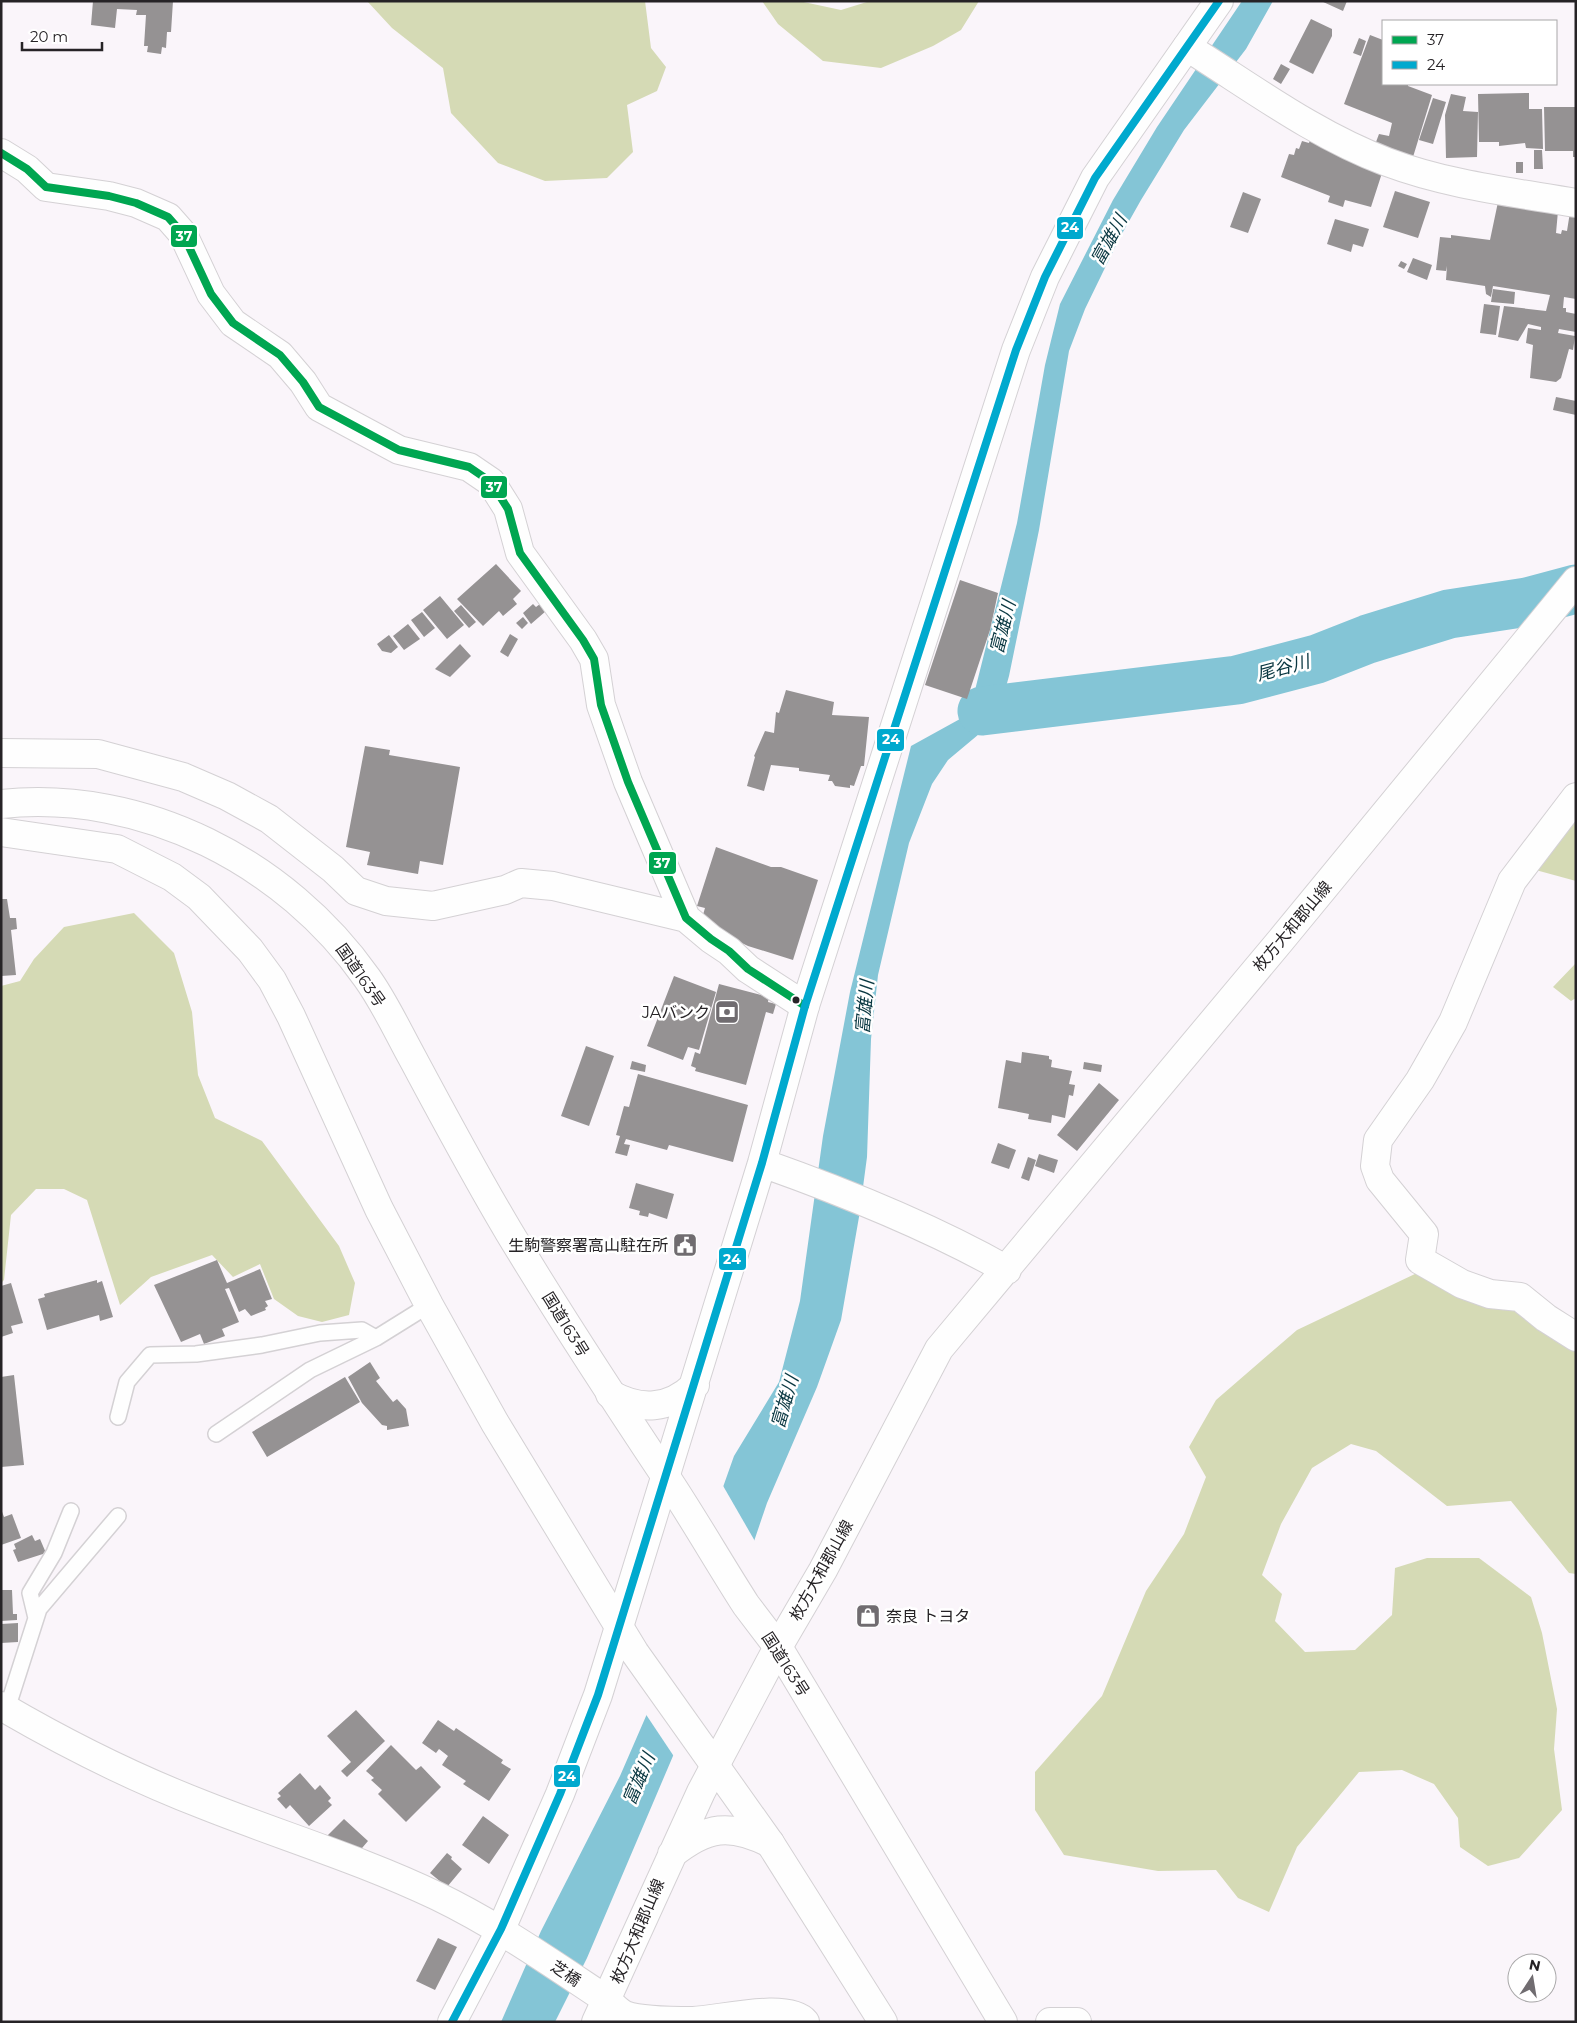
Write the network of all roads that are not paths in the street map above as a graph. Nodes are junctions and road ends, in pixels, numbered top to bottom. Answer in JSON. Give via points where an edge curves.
{"nodes":[{"id":1,"x":1219,"y":1,"type":"edge"},
{"id":2,"x":1187,"y":47,"type":"junction"},
{"id":3,"x":1,"y":153,"type":"edge"},
{"id":4,"x":1576,"y":203,"type":"edge"},
{"id":5,"x":1576,"y":581,"type":"edge"},
{"id":6,"x":1,"y":754,"type":"edge"},
{"id":7,"x":1576,"y":797,"type":"edge"},
{"id":8,"x":1,"y":804,"type":"edge"},
{"id":9,"x":1,"y":832,"type":"edge"},
{"id":10,"x":686,"y":918,"type":"junction"},
{"id":11,"x":805,"y":1006,"type":"junction"},
{"id":12,"x":762,"y":1163,"type":"junction"},
{"id":13,"x":1007,"y":1270,"type":"junction"},
{"id":14,"x":429,"y":1306,"type":"junction"},
{"id":15,"x":1576,"y":1337,"type":"edge"},
{"id":16,"x":376,"y":1338,"type":"junction"},
{"id":17,"x":695,"y":1385,"type":"junction"},
{"id":18,"x":610,"y":1394,"type":"junction"},
{"id":19,"x":118,"y":1417,"type":"dead end"},
{"id":20,"x":216,"y":1434,"type":"dead end"},
{"id":21,"x":667,"y":1478,"type":"junction"},
{"id":22,"x":71,"y":1511,"type":"dead end"},
{"id":23,"x":118,"y":1516,"type":"dead end"},
{"id":24,"x":36,"y":1618,"type":"junction"},
{"id":25,"x":619,"y":1626,"type":"junction"},
{"id":26,"x":778,"y":1647,"type":"junction"},
{"id":27,"x":4,"y":1708,"type":"edge"},
{"id":28,"x":716,"y":1765,"type":"junction"},
{"id":29,"x":770,"y":1843,"type":"junction"},
{"id":30,"x":670,"y":1855,"type":"junction"},
{"id":31,"x":501,"y":1929,"type":"junction"},
{"id":32,"x":601,"y":2011,"type":"edge"},
{"id":33,"x":452,"y":2022,"type":"edge"},
{"id":34,"x":805,"y":2022,"type":"edge"},
{"id":35,"x":883,"y":2022,"type":"edge"},
{"id":36,"x":1002,"y":2022,"type":"edge"},
{"id":37,"x":1050,"y":2022,"type":"edge"},
{"id":38,"x":1078,"y":2022,"type":"edge"}],
"edges":[{"from":1,"to":2,"type":"main road"},
{"from":2,"to":4,"type":"main road","via":[[1328,135],[1386,162],[1440,180]]},
{"from":2,"to":11,"type":"main road","via":[[1095,178],[1045,277],[1016,350]]},
{"from":3,"to":10,"type":"main road","via":[[46,187],[109,196],[168,217],[183,234],[211,294],[233,322],[280,355],[303,382],[318,407],[398,450],[469,467],[491,482],[508,509],[520,553],[594,659],[601,705],[628,782]]},
{"from":5,"to":13,"type":"main road","name":"枚方大和郡山線"},
{"from":6,"to":10,"type":"main road","via":[[98,754],[183,776],[269,819],[356,890],[386,901],[433,906],[505,890],[521,883],[553,886]]},
{"from":7,"to":15,"type":"main road","via":[[1512,881],[1453,1022],[1420,1080],[1378,1140],[1375,1166],[1380,1180],[1424,1234],[1420,1260],[1462,1284],[1490,1294],[1520,1297]]},
{"from":8,"to":18,"type":"main road","name":"国道163号","via":[[93,806],[139,815],[183,831],[262,873],[297,899],[332,934],[368,980],[509,1232]]},
{"from":9,"to":14,"type":"main road","via":[[117,849],[172,878],[228,925],[272,980]]},
{"from":10,"to":11,"type":"main road","via":[[748,969]]},
{"from":11,"to":12,"type":"main road"},
{"from":12,"to":13,"type":"main road","via":[[964,1246]]},
{"from":12,"to":17,"type":"main road"},
{"from":13,"to":26,"type":"main road","name":"枚方大和郡山線","via":[[939,1349]]},
{"from":14,"to":16,"type":"lane"},
{"from":14,"to":25,"type":"main road","via":[[495,1423]]},
{"from":16,"to":19,"type":"lane","via":[[362,1330],[320,1333],[253,1347],[196,1354],[150,1355],[127,1382]]},
{"from":16,"to":20,"type":"lane","via":[[310,1370]]},
{"from":17,"to":18,"type":"main road","via":[[681,1396],[653,1407],[633,1405]]},
{"from":17,"to":21,"type":"main road"},
{"from":18,"to":21,"type":"main road","name":"国道163号"},
{"from":21,"to":25,"type":"main road"},
{"from":21,"to":26,"type":"main road","name":"国道163号","via":[[746,1605]]},
{"from":22,"to":24,"type":"lane","via":[[54,1553],[30,1593]]},
{"from":23,"to":24,"type":"lane","via":[[39,1609]]},
{"from":24,"to":27,"type":"lane"},
{"from":25,"to":28,"type":"main road"},
{"from":25,"to":31,"type":"main road","via":[[583,1737]]},
{"from":26,"to":28,"type":"main road","name":"枚方大和郡山線"},
{"from":26,"to":36,"type":"main road","name":"国道163号"},
{"from":27,"to":31,"type":"main road","name":"芝橋","via":[[83,1752],[203,1805],[342,1856],[436,1896]]},
{"from":28,"to":29,"type":"main road"},
{"from":28,"to":30,"type":"main road","name":"枚方大和郡山線"},
{"from":29,"to":30,"type":"main road","via":[[737,1830],[719,1829],[702,1834]]},
{"from":29,"to":35,"type":"main road"},
{"from":30,"to":32,"type":"main road","name":"枚方大和郡山線"},
{"from":31,"to":32,"type":"main road","name":"芝橋"},
{"from":31,"to":33,"type":"main road"},
{"from":32,"to":34,"type":"main road","name":"芝橋","via":[[634,2018],[693,2020],[790,2013]]},
{"from":37,"to":38,"type":"main road"}]}
